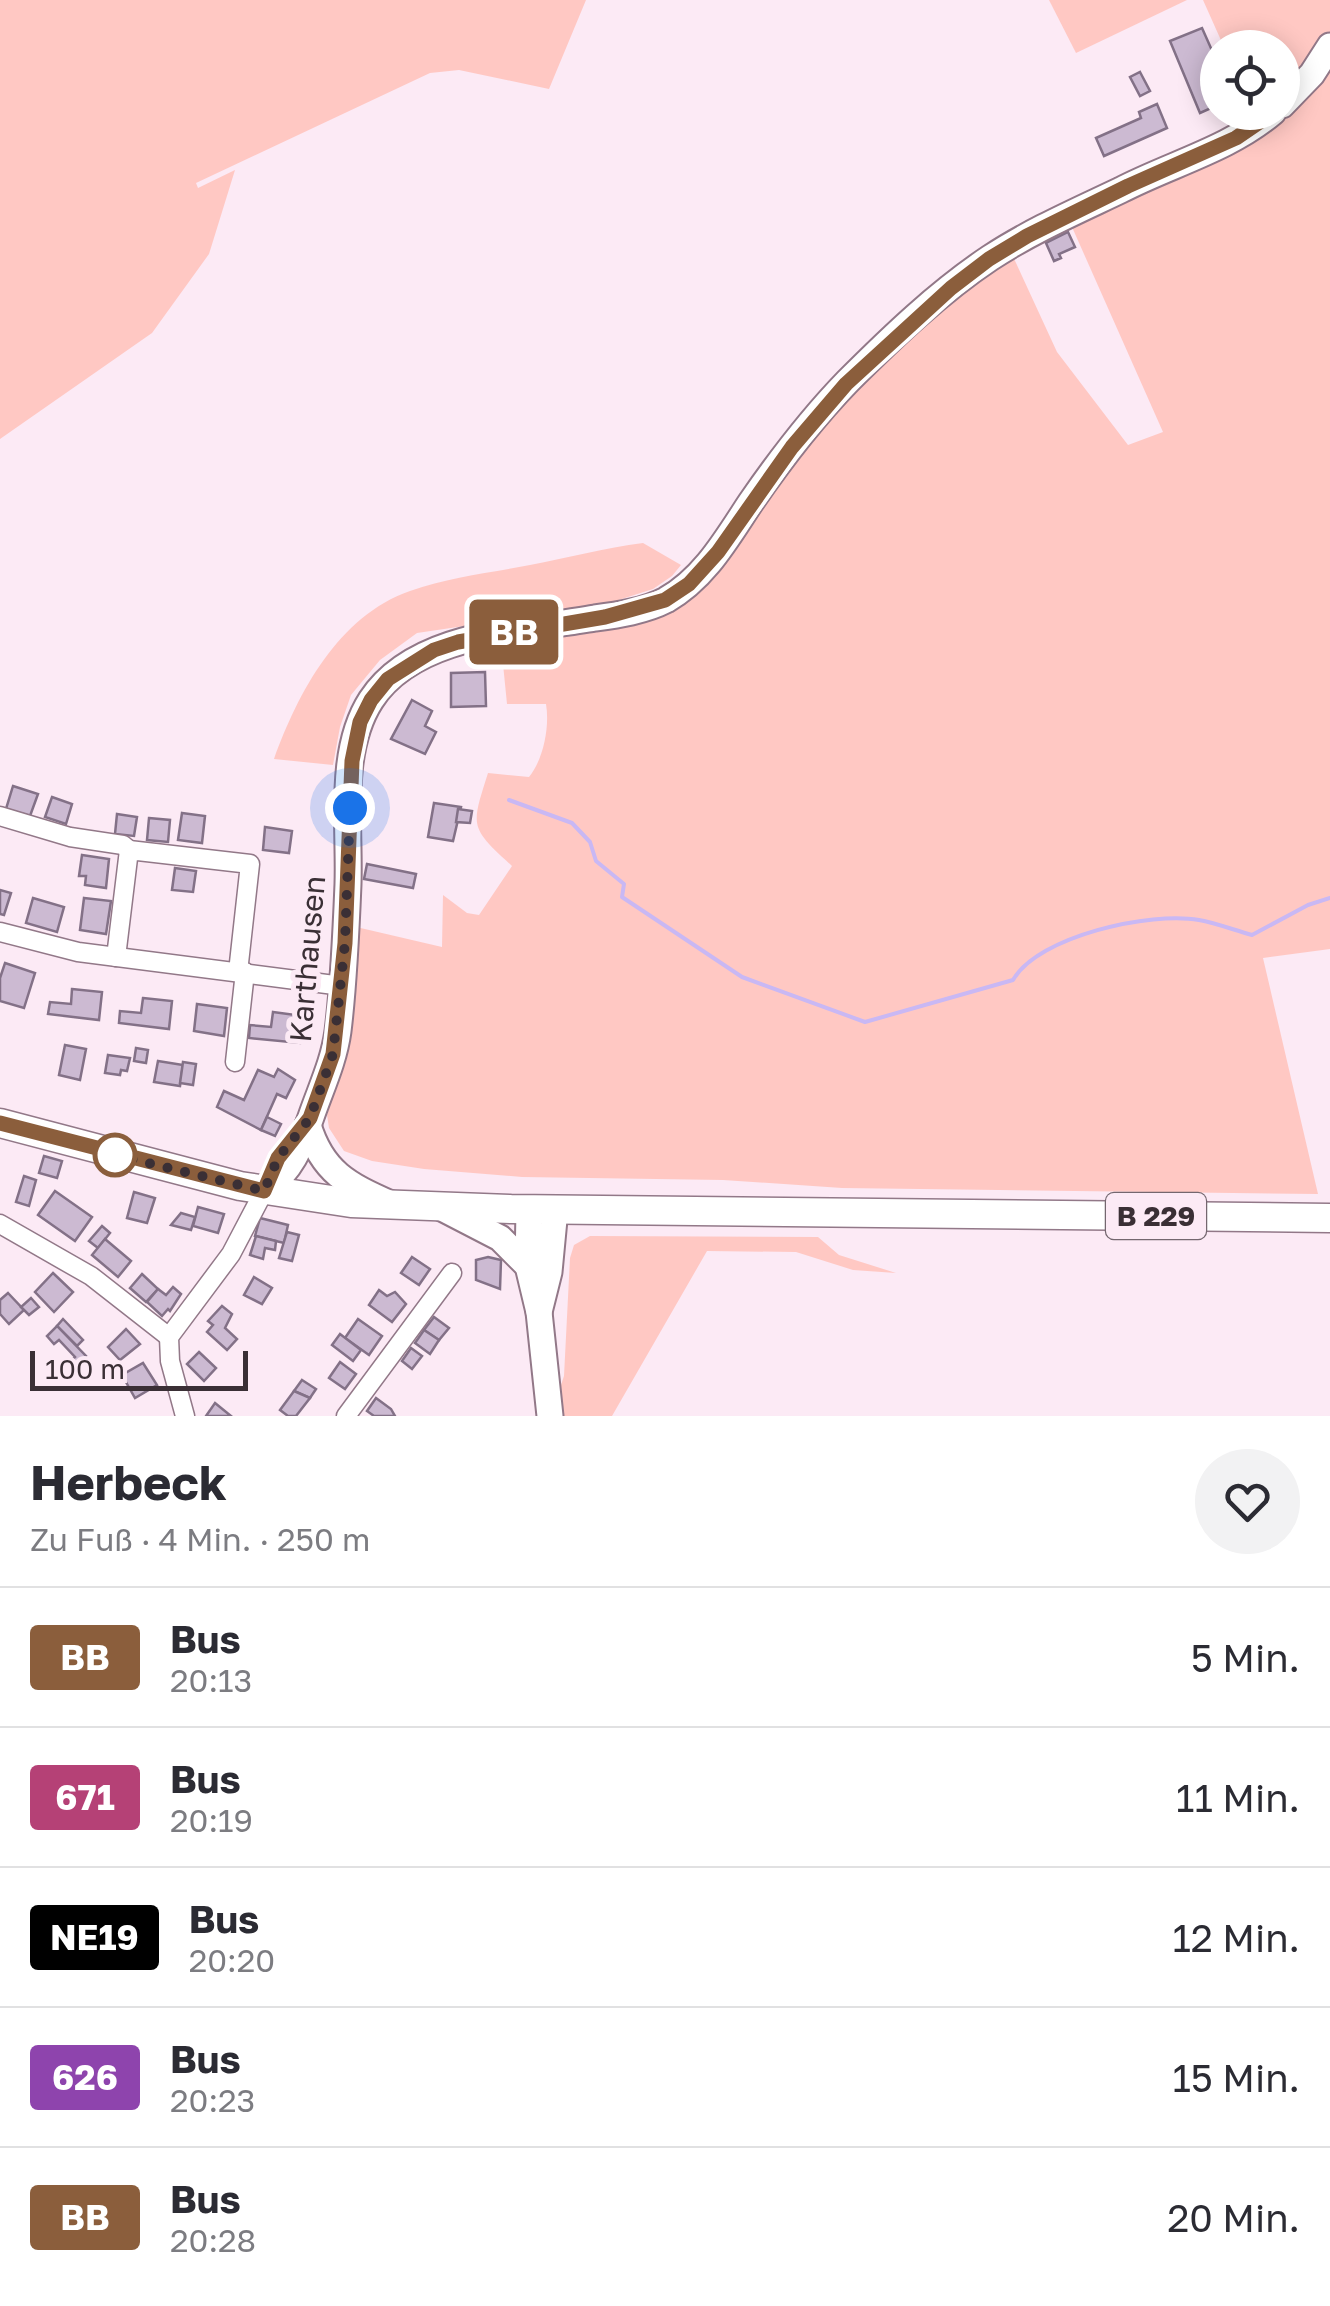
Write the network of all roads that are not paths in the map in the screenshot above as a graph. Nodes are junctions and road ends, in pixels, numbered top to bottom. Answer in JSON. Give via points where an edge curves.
{"nodes":[{"id":1,"x":1330,"y":46,"type":"edge"},
{"id":2,"x":1300,"y":86,"type":"edge"},
{"id":3,"x":1248,"y":130,"type":"edge"},
{"id":4,"x":0,"y":816,"type":"edge"},
{"id":5,"x":128,"y":850,"type":"junction"},
{"id":6,"x":0,"y":932,"type":"edge"},
{"id":7,"x":116,"y":957,"type":"junction"},
{"id":8,"x":242,"y":972,"type":"junction"},
{"id":9,"x":342,"y":986,"type":"junction"},
{"id":10,"x":235,"y":1062,"type":"dead end"},
{"id":11,"x":309,"y":1122,"type":"junction"},
{"id":12,"x":0,"y":1123,"type":"edge"},
{"id":13,"x":264,"y":1191,"type":"junction"},
{"id":14,"x":396,"y":1206,"type":"junction"},
{"id":15,"x":442,"y":1207,"type":"junction"},
{"id":16,"x":542,"y":1209,"type":"junction"},
{"id":17,"x":1330,"y":1218,"type":"edge"},
{"id":18,"x":0,"y":1224,"type":"edge"},
{"id":19,"x":528,"y":1266,"type":"junction"},
{"id":20,"x":452,"y":1273,"type":"dead end"},
{"id":21,"x":539,"y":1312,"type":"junction"},
{"id":22,"x":170,"y":1337,"type":"junction"},
{"id":23,"x":186,"y":1416,"type":"edge"},
{"id":24,"x":346,"y":1416,"type":"edge"},
{"id":25,"x":550,"y":1416,"type":"edge"}],
"edges":[{"from":1,"to":2,"type":"main road"},
{"from":3,"to":9,"type":"main road","name":"Karthausen","via":[[989,259],[846,384],[718,552],[665,600],[458,642],[388,679],[360,722],[352,761]]},
{"from":4,"to":5,"type":"street"},
{"from":5,"to":7,"type":"street"},
{"from":5,"to":8,"type":"street","via":[[250,864]]},
{"from":6,"to":7,"type":"street"},
{"from":7,"to":8,"type":"street"},
{"from":8,"to":9,"type":"street"},
{"from":8,"to":10,"type":"street"},
{"from":9,"to":11,"type":"main road","name":"Karthausen","via":[[333,1054]]},
{"from":11,"to":13,"type":"main road","name":"Karthausen","via":[[278,1158]]},
{"from":11,"to":14,"type":"main road","via":[[329,1168]]},
{"from":12,"to":13,"type":"main road","number":"B 229"},
{"from":13,"to":14,"type":"main road","number":"B 229"},
{"from":13,"to":22,"type":"street","via":[[230,1254]]},
{"from":14,"to":15,"type":"main road","number":"B 229"},
{"from":15,"to":16,"type":"main road","number":"B 229"},
{"from":15,"to":19,"type":"main road","via":[[500,1238]]},
{"from":16,"to":17,"type":"main road","number":"B 229"},
{"from":16,"to":19,"type":"main road"},
{"from":16,"to":21,"type":"main road","via":[[550,1272]]},
{"from":18,"to":22,"type":"street","via":[[91,1276]]},
{"from":19,"to":21,"type":"main road"},
{"from":20,"to":24,"type":"street"},
{"from":21,"to":25,"type":"main road"},
{"from":22,"to":23,"type":"street"}]}
